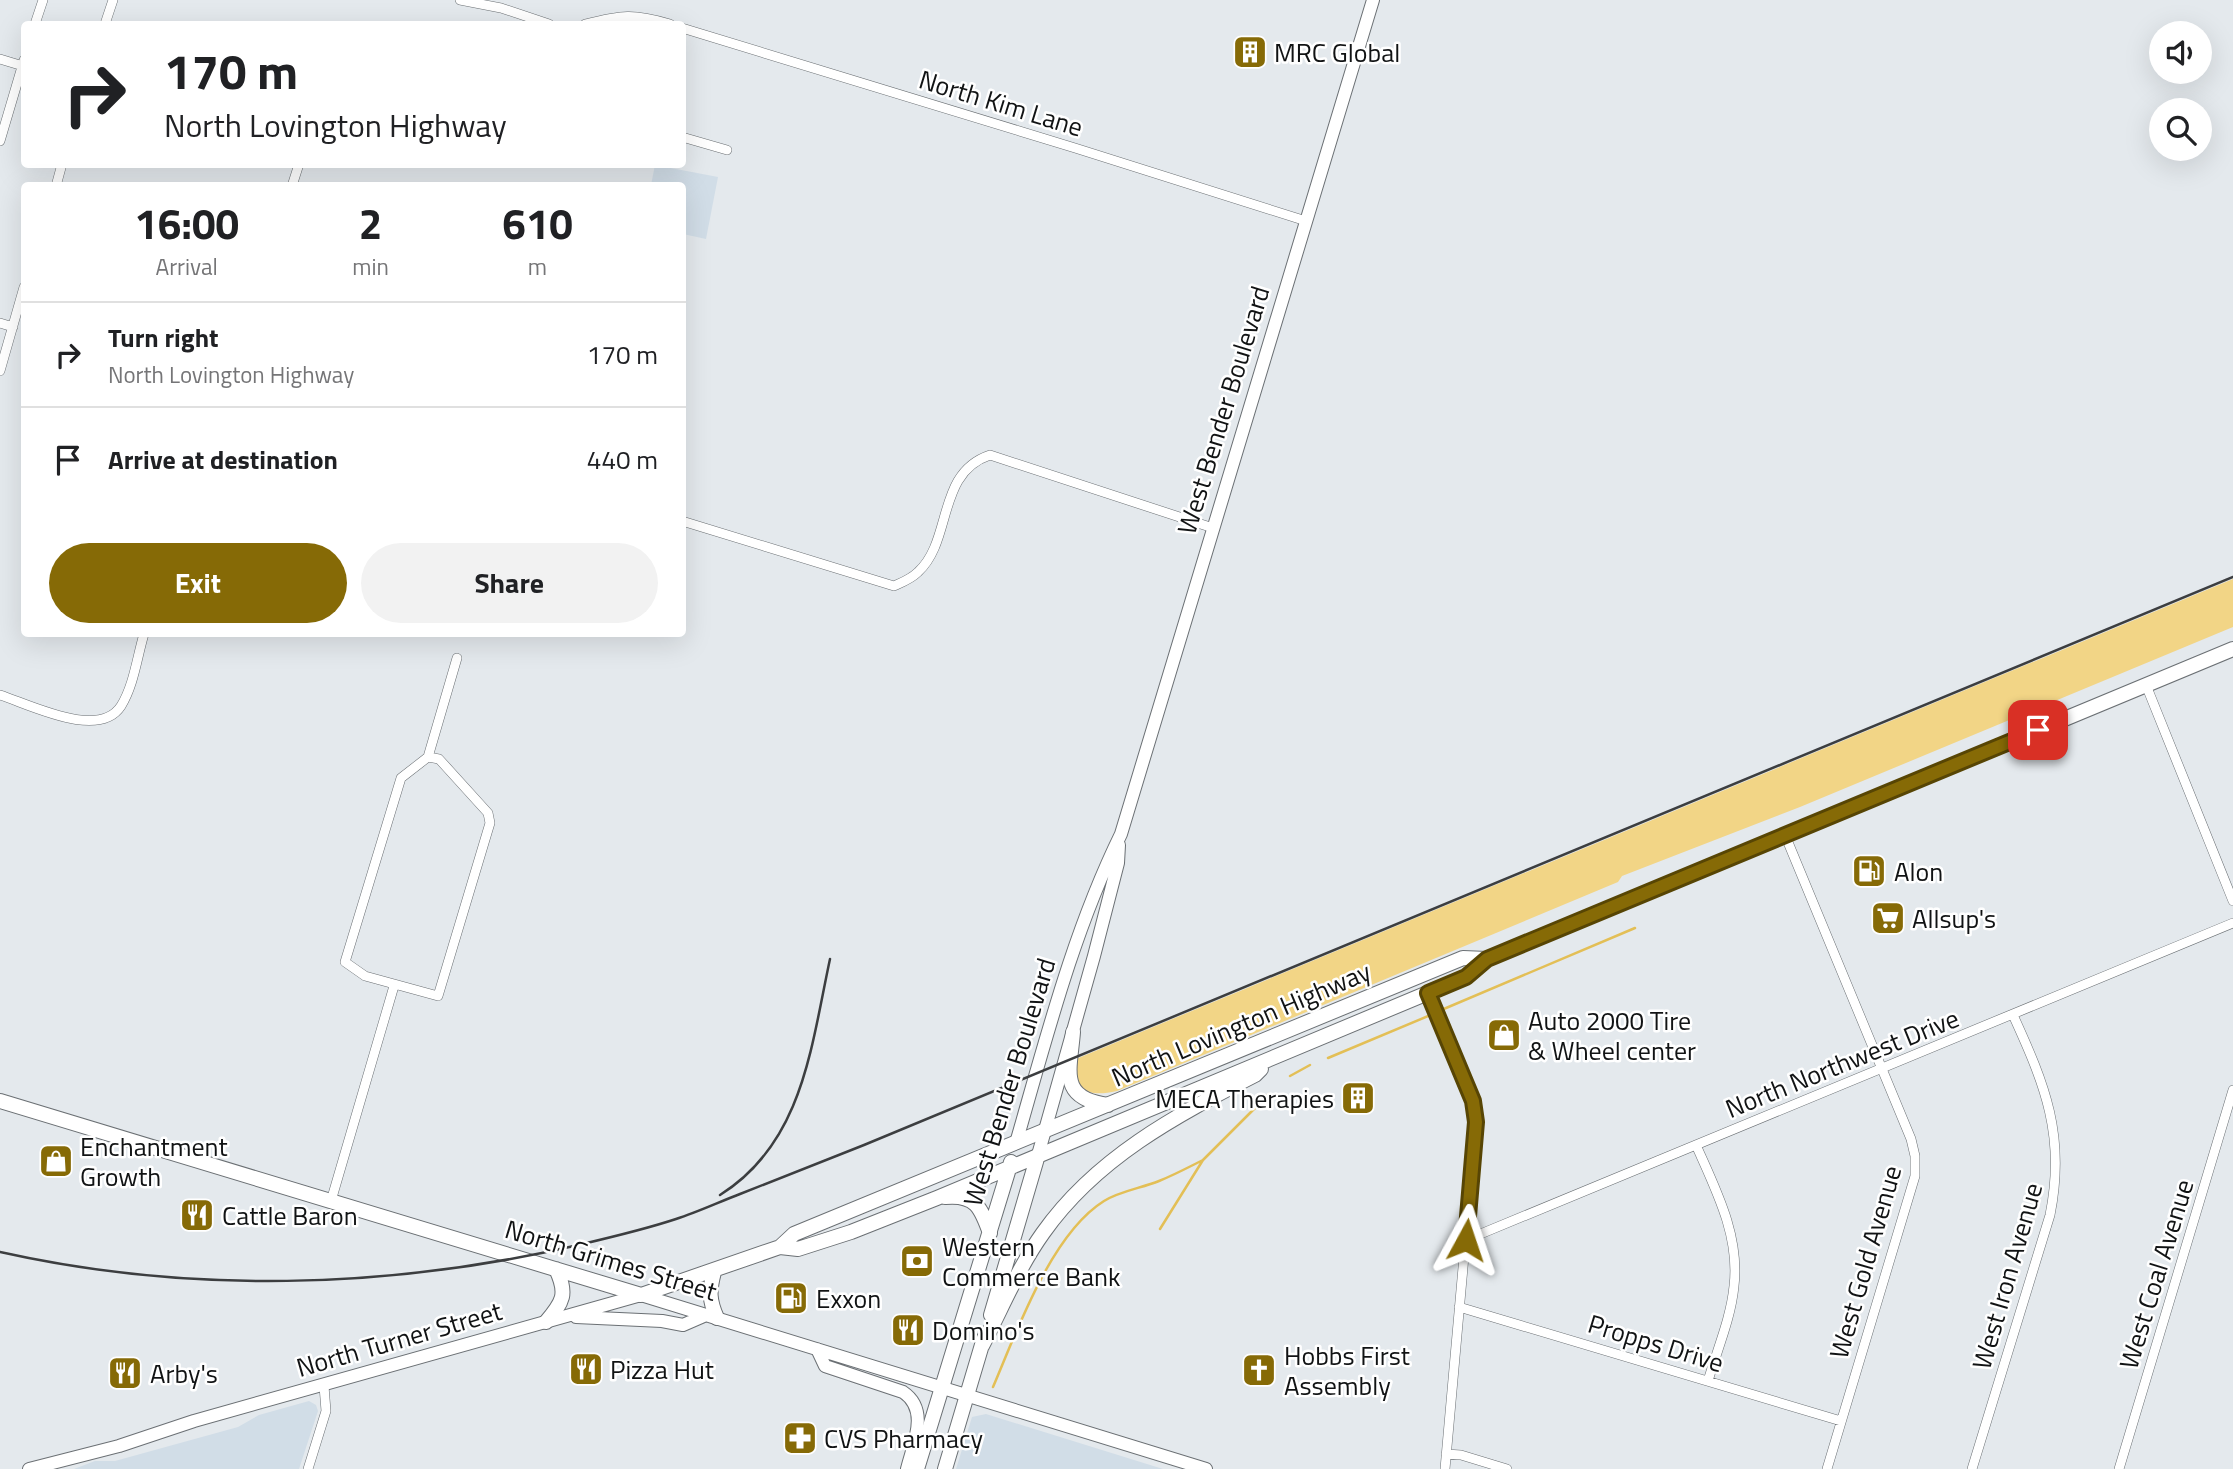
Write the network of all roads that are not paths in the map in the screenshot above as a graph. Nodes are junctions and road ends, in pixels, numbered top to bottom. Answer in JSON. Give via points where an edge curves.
{"nodes":[{"id":1,"x":43,"y":0,"type":"edge"},
{"id":2,"x":113,"y":0,"type":"edge"},
{"id":3,"x":460,"y":0,"type":"edge"},
{"id":4,"x":1373,"y":0,"type":"edge"},
{"id":5,"x":36,"y":21,"type":"edge"},
{"id":6,"x":106,"y":21,"type":"edge"},
{"id":7,"x":540,"y":21,"type":"edge"},
{"id":8,"x":598,"y":21,"type":"edge"},
{"id":9,"x":660,"y":21,"type":"edge"},
{"id":10,"x":686,"y":29,"type":"edge"},
{"id":11,"x":0,"y":59,"type":"edge"},
{"id":12,"x":21,"y":62,"type":"edge"},
{"id":13,"x":21,"y":73,"type":"edge"},
{"id":14,"x":686,"y":138,"type":"edge"},
{"id":15,"x":0,"y":141,"type":"edge"},
{"id":16,"x":727,"y":150,"type":"dead end"},
{"id":17,"x":1306,"y":221,"type":"junction"},
{"id":18,"x":21,"y":299,"type":"edge"},
{"id":19,"x":0,"y":323,"type":"edge"},
{"id":20,"x":13,"y":327,"type":"junction"},
{"id":21,"x":0,"y":371,"type":"edge"},
{"id":22,"x":686,"y":522,"type":"edge"},
{"id":23,"x":1213,"y":528,"type":"junction"},
{"id":24,"x":143,"y":637,"type":"edge"},
{"id":25,"x":2233,"y":649,"type":"edge"},
{"id":26,"x":457,"y":658,"type":"dead end"},
{"id":27,"x":2146,"y":685,"type":"junction"},
{"id":28,"x":0,"y":695,"type":"edge"},
{"id":29,"x":428,"y":757,"type":"junction"},
{"id":30,"x":1121,"y":834,"type":"junction"},
{"id":31,"x":1785,"y":835,"type":"junction"},
{"id":32,"x":2233,"y":901,"type":"edge"},
{"id":33,"x":2233,"y":923,"type":"edge"},
{"id":34,"x":1487,"y":959,"type":"junction"},
{"id":35,"x":394,"y":986,"type":"junction"},
{"id":36,"x":1428,"y":993,"type":"junction"},
{"id":37,"x":2013,"y":1015,"type":"junction"},
{"id":38,"x":1073,"y":1032,"type":"junction"},
{"id":39,"x":1272,"y":1058,"type":"junction"},
{"id":40,"x":1882,"y":1069,"type":"junction"},
{"id":41,"x":2233,"y":1090,"type":"edge"},
{"id":42,"x":0,"y":1101,"type":"edge"},
{"id":43,"x":1109,"y":1105,"type":"junction"},
{"id":44,"x":1044,"y":1132,"type":"junction"},
{"id":45,"x":1016,"y":1143,"type":"junction"},
{"id":46,"x":1696,"y":1145,"type":"junction"},
{"id":47,"x":1038,"y":1155,"type":"junction"},
{"id":48,"x":1009,"y":1167,"type":"junction"},
{"id":49,"x":937,"y":1198,"type":"junction"},
{"id":50,"x":331,"y":1201,"type":"junction"},
{"id":51,"x":990,"y":1233,"type":"junction"},
{"id":52,"x":1466,"y":1240,"type":"junction"},
{"id":53,"x":780,"y":1247,"type":"junction"},
{"id":54,"x":556,"y":1269,"type":"junction"},
{"id":55,"x":714,"y":1272,"type":"junction"},
{"id":56,"x":641,"y":1295,"type":"junction"},
{"id":57,"x":1459,"y":1307,"type":"junction"},
{"id":58,"x":568,"y":1316,"type":"junction"},
{"id":59,"x":712,"y":1316,"type":"junction"},
{"id":60,"x":547,"y":1322,"type":"junction"},
{"id":61,"x":982,"y":1346,"type":"junction"},
{"id":62,"x":817,"y":1349,"type":"junction"},
{"id":63,"x":1708,"y":1381,"type":"junction"},
{"id":64,"x":324,"y":1386,"type":"junction"},
{"id":65,"x":943,"y":1387,"type":"junction"},
{"id":66,"x":968,"y":1395,"type":"junction"},
{"id":67,"x":1841,"y":1421,"type":"junction"},
{"id":68,"x":1446,"y":1454,"type":"junction"},
{"id":69,"x":29,"y":1469,"type":"edge"},
{"id":70,"x":308,"y":1469,"type":"edge"},
{"id":71,"x":907,"y":1469,"type":"edge"},
{"id":72,"x":917,"y":1469,"type":"edge"},
{"id":73,"x":945,"y":1469,"type":"edge"},
{"id":74,"x":1206,"y":1469,"type":"edge"},
{"id":75,"x":1445,"y":1469,"type":"edge"},
{"id":76,"x":1507,"y":1469,"type":"edge"},
{"id":77,"x":1827,"y":1469,"type":"edge"},
{"id":78,"x":1972,"y":1469,"type":"edge"},
{"id":79,"x":2119,"y":1469,"type":"edge"}],
"edges":[{"from":1,"to":5,"type":"street"},
{"from":2,"to":6,"type":"street"},
{"from":3,"to":7,"type":"street"},
{"from":4,"to":17,"type":"main road","name":"West Bender Boulevard"},
{"from":8,"to":9,"type":"street","via":[[630,16]]},
{"from":10,"to":17,"type":"street","name":"North Kim Lane"},
{"from":11,"to":12,"type":"street"},
{"from":13,"to":15,"type":"street"},
{"from":14,"to":16,"type":"street"},
{"from":17,"to":23,"type":"main road","name":"West Bender Boulevard"},
{"from":18,"to":20,"type":"street"},
{"from":19,"to":20,"type":"street"},
{"from":20,"to":21,"type":"street"},
{"from":22,"to":23,"type":"street","via":[[894,586],[920,570],[963,472],[975,460],[990,455]]},
{"from":23,"to":30,"type":"main road","name":"West Bender Boulevard"},
{"from":24,"to":28,"type":"street","via":[[128,691],[109,718],[78,721]]},
{"from":25,"to":27,"type":"main road","name":"North Lovington Highway"},
{"from":26,"to":29,"type":"street"},
{"from":27,"to":31,"type":"main road","name":"North Lovington Highway"},
{"from":27,"to":32,"type":"street"},
{"from":29,"to":35,"type":"street","via":[[401,779],[345,962],[365,976]]},
{"from":29,"to":35,"type":"street","via":[[439,759],[477,800],[488,813],[490,829],[438,996]]},
{"from":30,"to":38,"type":"main road","name":"West Bender Boulevard","via":[[1118,863]]},
{"from":30,"to":45,"type":"main road","name":"West Bender Boulevard","via":[[1064,977]]},
{"from":31,"to":34,"type":"main road","name":"North Lovington Highway"},
{"from":31,"to":40,"type":"street","name":"West Gold Avenue"},
{"from":33,"to":37,"type":"street","name":"North Northwest Drive"},
{"from":34,"to":36,"type":"main road","name":"North Lovington Highway","via":[[1466,977]]},
{"from":34,"to":43,"type":"main road","name":"North Lovington Highway","via":[[1463,958]]},
{"from":35,"to":50,"type":"street"},
{"from":36,"to":39,"type":"main road","name":"North Lovington Highway"},
{"from":36,"to":52,"type":"street","via":[[1473,1101],[1476,1122]]},
{"from":37,"to":40,"type":"street","name":"North Northwest Drive"},
{"from":37,"to":78,"type":"street","name":"West Iron Avenue","via":[[2041,1080],[2057,1172],[2050,1215]]},
{"from":38,"to":43,"type":"main road","via":[[1071,1085],[1089,1102]]},
{"from":38,"to":44,"type":"main road","name":"West Bender Boulevard"},
{"from":39,"to":47,"type":"main road","name":"North Lovington Highway"},
{"from":39,"to":61,"type":"main road","via":[[1255,1075],[1156,1128],[1081,1188],[1028,1255]]},
{"from":40,"to":46,"type":"street","name":"North Northwest Drive"},
{"from":40,"to":67,"type":"street","name":"West Gold Avenue","via":[[1911,1139],[1915,1176]]},
{"from":41,"to":79,"type":"street","name":"West Coal Avenue"},
{"from":42,"to":50,"type":"main road","name":"North Grimes Street"},
{"from":43,"to":44,"type":"main road","name":"North Lovington Highway"},
{"from":44,"to":45,"type":"main road","name":"North Lovington Highway"},
{"from":44,"to":47,"type":"main road","name":"West Bender Boulevard"},
{"from":45,"to":48,"type":"main road","name":"West Bender Boulevard"},
{"from":45,"to":53,"type":"main road","name":"North Turner Street","via":[[794,1234]]},
{"from":46,"to":52,"type":"street","name":"North Northwest Drive"},
{"from":46,"to":63,"type":"street","via":[[1729,1226],[1735,1255],[1734,1286]]},
{"from":47,"to":48,"type":"main road","name":"North Turner Street"},
{"from":47,"to":61,"type":"main road","name":"West Bender Boulevard"},
{"from":48,"to":49,"type":"main road","name":"North Turner Street"},
{"from":48,"to":51,"type":"main road","name":"West Bender Boulevard"},
{"from":49,"to":51,"type":"main road","via":[[969,1198],[981,1209]]},
{"from":49,"to":53,"type":"main road","name":"North Turner Street","via":[[798,1249]]},
{"from":50,"to":54,"type":"main road","name":"North Grimes Street"},
{"from":51,"to":65,"type":"main road","name":"West Bender Boulevard"},
{"from":52,"to":57,"type":"street"},
{"from":53,"to":55,"type":"main road","name":"North Turner Street"},
{"from":54,"to":56,"type":"main road","name":"North Grimes Street"},
{"from":54,"to":60,"type":"main road","via":[[563,1295]]},
{"from":55,"to":56,"type":"main road","name":"North Turner Street"},
{"from":55,"to":59,"type":"main road","via":[[709,1289]]},
{"from":56,"to":58,"type":"main road","name":"North Turner Street"},
{"from":56,"to":59,"type":"main road","name":"North Grimes Street"},
{"from":57,"to":63,"type":"street","name":"Propps Drive"},
{"from":57,"to":68,"type":"street"},
{"from":58,"to":59,"type":"main road","via":[[683,1325]]},
{"from":58,"to":60,"type":"main road","name":"North Turner Street"},
{"from":59,"to":62,"type":"main road","name":"North Grimes Street"},
{"from":60,"to":64,"type":"main road","name":"North Turner Street"},
{"from":61,"to":66,"type":"main road","name":"West Bender Boulevard"},
{"from":62,"to":65,"type":"main road","name":"North Grimes Street"},
{"from":62,"to":71,"type":"main road","via":[[825,1366],[910,1397],[919,1414]]},
{"from":63,"to":67,"type":"street","name":"Propps Drive"},
{"from":64,"to":69,"type":"main road","name":"North Turner Street"},
{"from":64,"to":70,"type":"street","via":[[326,1412]]},
{"from":65,"to":66,"type":"main road","name":"North Grimes Street"},
{"from":65,"to":72,"type":"main road","name":"West Bender Boulevard"},
{"from":66,"to":73,"type":"main road","name":"West Bender Boulevard"},
{"from":66,"to":74,"type":"main road","name":"North Grimes Street"},
{"from":67,"to":77,"type":"street","name":"West Gold Avenue"},
{"from":68,"to":75,"type":"street"},
{"from":68,"to":76,"type":"street"}]}
